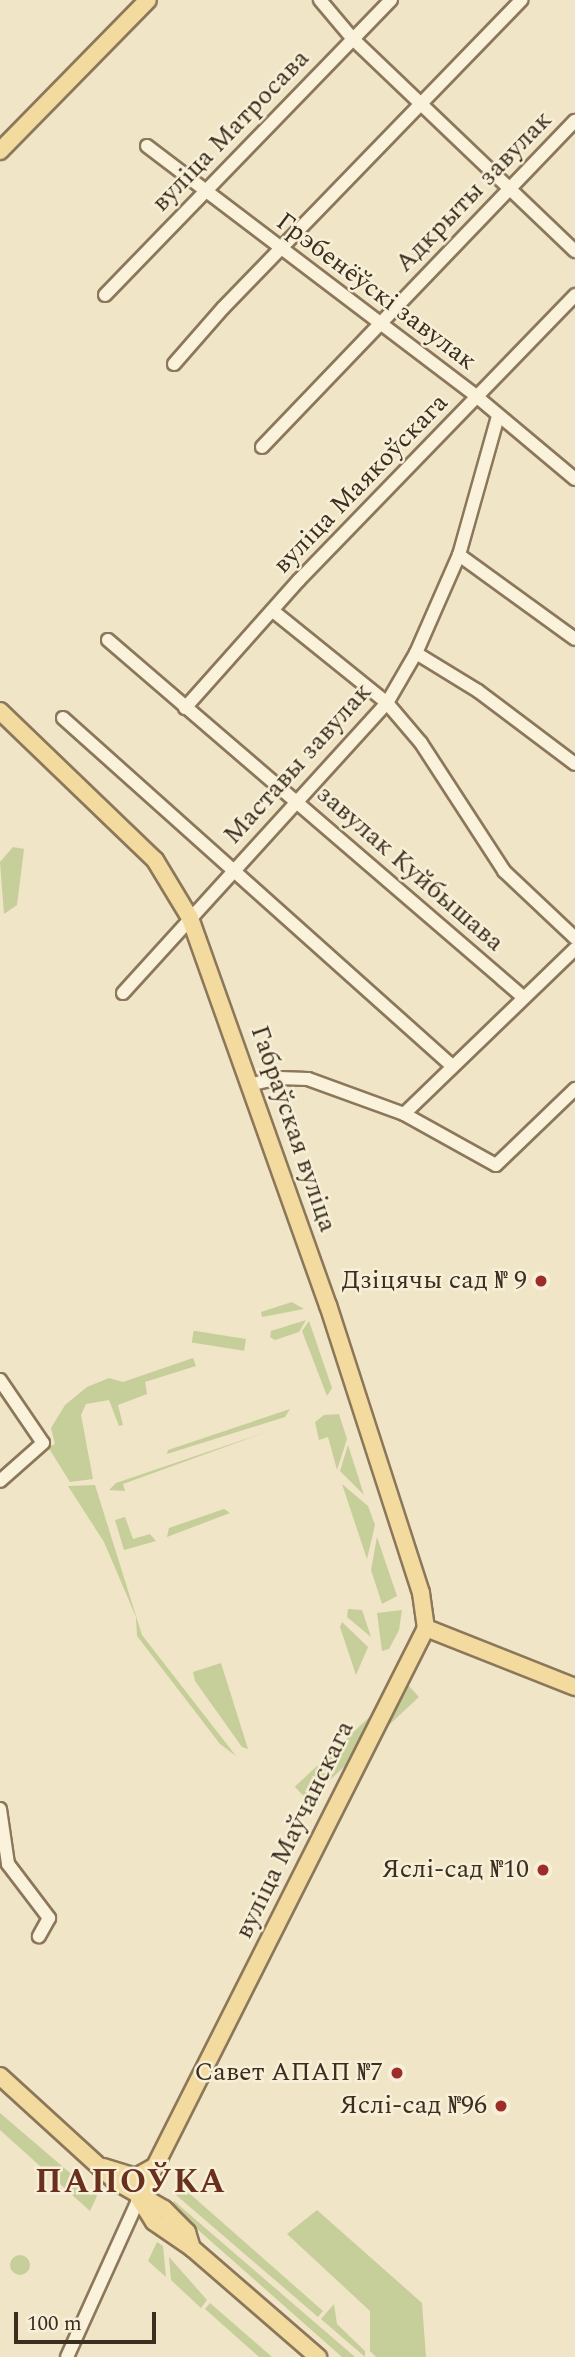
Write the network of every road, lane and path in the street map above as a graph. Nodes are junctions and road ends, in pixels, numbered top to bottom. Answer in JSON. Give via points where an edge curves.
{"nodes":[{"id":1,"x":148,"y":0,"type":"edge"},
{"id":2,"x":320,"y":0,"type":"edge"},
{"id":3,"x":391,"y":0,"type":"edge"},
{"id":4,"x":522,"y":0,"type":"edge"},
{"id":5,"x":353,"y":39,"type":"junction"},
{"id":6,"x":425,"y":104,"type":"junction"},
{"id":7,"x":575,"y":121,"type":"edge"},
{"id":8,"x":147,"y":146,"type":"dead end"},
{"id":9,"x":0,"y":151,"type":"edge"},
{"id":10,"x":511,"y":187,"type":"junction"},
{"id":11,"x":204,"y":191,"type":"junction"},
{"id":12,"x":281,"y":249,"type":"junction"},
{"id":13,"x":575,"y":251,"type":"edge"},
{"id":14,"x":105,"y":295,"type":"dead end"},
{"id":15,"x":575,"y":295,"type":"edge"},
{"id":16,"x":378,"y":322,"type":"junction"},
{"id":17,"x":174,"y":365,"type":"dead end"},
{"id":18,"x":476,"y":396,"type":"junction"},
{"id":19,"x":499,"y":416,"type":"junction"},
{"id":20,"x":262,"y":447,"type":"dead end"},
{"id":21,"x":572,"y":472,"type":"edge"},
{"id":22,"x":459,"y":555,"type":"junction"},
{"id":23,"x":273,"y":611,"type":"junction"},
{"id":24,"x":575,"y":639,"type":"edge"},
{"id":25,"x":108,"y":640,"type":"dead end"},
{"id":26,"x":416,"y":653,"type":"junction"},
{"id":27,"x":387,"y":703,"type":"junction"},
{"id":28,"x":185,"y":708,"type":"junction"},
{"id":29,"x":0,"y":711,"type":"edge"},
{"id":30,"x":64,"y":718,"type":"dead end"},
{"id":31,"x":575,"y":764,"type":"edge"},
{"id":32,"x":297,"y":802,"type":"junction"},
{"id":33,"x":231,"y":873,"type":"junction"},
{"id":34,"x":190,"y":918,"type":"junction"},
{"id":35,"x":575,"y":938,"type":"edge"},
{"id":36,"x":575,"y":949,"type":"edge"},
{"id":37,"x":123,"y":993,"type":"dead end"},
{"id":38,"x":523,"y":997,"type":"junction"},
{"id":39,"x":451,"y":1065,"type":"junction"},
{"id":40,"x":253,"y":1084,"type":"junction"},
{"id":41,"x":575,"y":1089,"type":"edge"},
{"id":42,"x":404,"y":1114,"type":"junction"},
{"id":43,"x":0,"y":1380,"type":"edge"},
{"id":44,"x":0,"y":1481,"type":"edge"},
{"id":45,"x":426,"y":1628,"type":"junction"},
{"id":46,"x":575,"y":1687,"type":"edge"},
{"id":47,"x":0,"y":1809,"type":"edge"},
{"id":48,"x":39,"y":1936,"type":"dead end"},
{"id":49,"x":0,"y":2076,"type":"edge"},
{"id":50,"x":100,"y":2166,"type":"junction"},
{"id":51,"x":156,"y":2166,"type":"junction"},
{"id":52,"x":139,"y":2198,"type":"junction"},
{"id":53,"x":66,"y":2357,"type":"edge"},
{"id":54,"x":318,"y":2357,"type":"edge"}],
"edges":[{"from":1,"to":9,"type":"main road"},
{"from":2,"to":5,"type":"street"},
{"from":3,"to":5,"type":"street","name":"вуліца Матросава"},
{"from":4,"to":6,"type":"street"},
{"from":5,"to":6,"type":"street"},
{"from":5,"to":11,"type":"street","name":"вуліца Матросава"},
{"from":6,"to":10,"type":"street"},
{"from":6,"to":12,"type":"street"},
{"from":7,"to":10,"type":"street","name":"Адкрыты завулак"},
{"from":8,"to":11,"type":"street","name":"Грэбенёўскі завулак"},
{"from":10,"to":13,"type":"street"},
{"from":10,"to":16,"type":"street","name":"Адкрыты завулак"},
{"from":11,"to":12,"type":"street","name":"Грэбенёўскі завулак"},
{"from":11,"to":14,"type":"street","name":"вуліца Матросава"},
{"from":12,"to":16,"type":"street","name":"Грэбенёўскі завулак"},
{"from":12,"to":17,"type":"street"},
{"from":15,"to":18,"type":"street","name":"вуліца Маякоўскага"},
{"from":16,"to":18,"type":"street","name":"Грэбенёўскі завулак"},
{"from":16,"to":20,"type":"street","name":"Адкрыты завулак"},
{"from":18,"to":19,"type":"street","name":"Грэбенёўскі завулак"},
{"from":18,"to":23,"type":"street","name":"вуліца Маякоўскага"},
{"from":19,"to":21,"type":"street","name":"Грэбенёўскі завулак"},
{"from":19,"to":22,"type":"street","name":"Маставы завулак"},
{"from":22,"to":24,"type":"street"},
{"from":22,"to":26,"type":"street","name":"Маставы завулак"},
{"from":23,"to":27,"type":"street"},
{"from":23,"to":28,"type":"street","name":"вуліца Маякоўскага"},
{"from":25,"to":28,"type":"street","name":"завулак Куйбышава"},
{"from":26,"to":27,"type":"street","name":"Маставы завулак"},
{"from":26,"to":31,"type":"street","via":[[478,691]]},
{"from":27,"to":32,"type":"street","name":"Маставы завулак"},
{"from":27,"to":35,"type":"street","via":[[421,743],[504,871]]},
{"from":28,"to":32,"type":"street","name":"завулак Куйбышава"},
{"from":29,"to":34,"type":"main road","name":"Габраўская вуліца","via":[[155,860]]},
{"from":30,"to":33,"type":"street"},
{"from":32,"to":33,"type":"street","name":"Маставы завулак"},
{"from":32,"to":38,"type":"street","name":"завулак Куйбышава"},
{"from":33,"to":34,"type":"street","name":"Маставы завулак"},
{"from":33,"to":39,"type":"street"},
{"from":34,"to":37,"type":"street","name":"Маставы завулак"},
{"from":34,"to":40,"type":"main road","name":"Габраўская вуліца"},
{"from":36,"to":38,"type":"street"},
{"from":38,"to":39,"type":"street"},
{"from":39,"to":42,"type":"street"},
{"from":40,"to":42,"type":"street","via":[[279,1078],[308,1079]]},
{"from":40,"to":45,"type":"main road","name":"Габраўская вуліца","via":[[413,1567]]},
{"from":41,"to":42,"type":"street","via":[[496,1165]]},
{"from":43,"to":44,"type":"street","via":[[41,1436],[41,1450]]},
{"from":45,"to":46,"type":"main road"},
{"from":45,"to":51,"type":"main road","name":"вуліца Маўчанскага"},
{"from":47,"to":48,"type":"street","via":[[8,1864],[49,1918]]},
{"from":49,"to":50,"type":"main road"},
{"from":50,"to":51,"type":"main road","via":[[136,2176]]},
{"from":50,"to":52,"type":"main road"},
{"from":51,"to":52,"type":"main road","name":"вуліца Маўчанскага"},
{"from":52,"to":53,"type":"street"},
{"from":52,"to":54,"type":"main road","via":[[164,2209],[187,2232],[192,2248]]}]}
